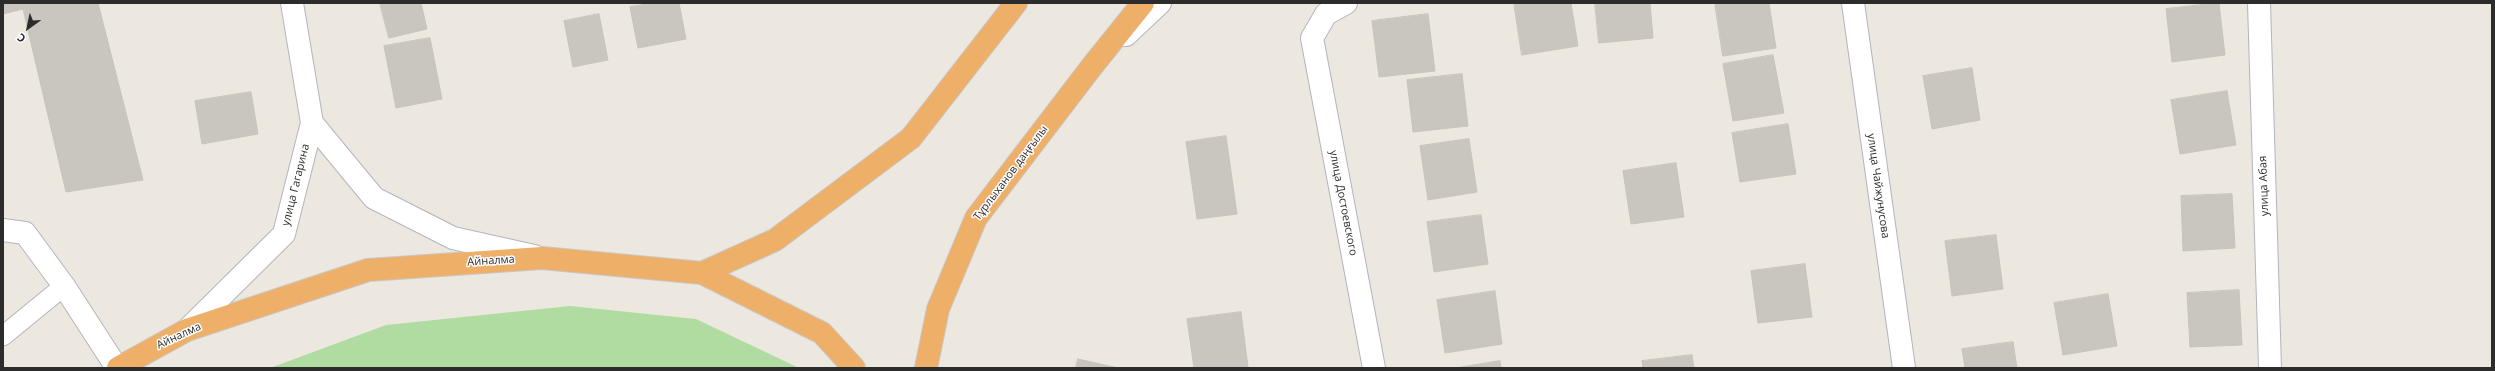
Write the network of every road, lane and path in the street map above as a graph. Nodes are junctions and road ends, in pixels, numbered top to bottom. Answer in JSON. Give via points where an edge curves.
{"nodes":[{"id":1,"x":292,"y":3,"type":"edge"},
{"id":2,"x":1016,"y":3,"type":"edge"},
{"id":3,"x":1144,"y":3,"type":"edge"},
{"id":4,"x":1160,"y":3,"type":"edge"},
{"id":5,"x":1346,"y":3,"type":"edge"},
{"id":6,"x":1853,"y":3,"type":"edge"},
{"id":7,"x":2259,"y":3,"type":"edge"},
{"id":8,"x":1092,"y":65,"type":"junction"},
{"id":9,"x":312,"y":123,"type":"junction"},
{"id":10,"x":3,"y":230,"type":"edge"},
{"id":11,"x":542,"y":258,"type":"junction"},
{"id":12,"x":702,"y":273,"type":"junction"},
{"id":13,"x":64,"y":286,"type":"junction"},
{"id":14,"x":187,"y":330,"type":"junction"},
{"id":15,"x":3,"y":336,"type":"edge"},
{"id":16,"x":117,"y":368,"type":"edge"},
{"id":17,"x":854,"y":368,"type":"edge"},
{"id":18,"x":926,"y":368,"type":"edge"},
{"id":19,"x":1374,"y":368,"type":"edge"},
{"id":20,"x":1904,"y":368,"type":"edge"},
{"id":21,"x":2270,"y":368,"type":"edge"}],
"edges":[{"from":1,"to":9,"type":"street","name":"улица Гагарина"},
{"from":2,"to":12,"type":"highway","via":[[911,138],[775,240]]},
{"from":3,"to":8,"type":"highway","name":"Тұрлыханов даңғылы"},
{"from":4,"to":8,"type":"street"},
{"from":5,"to":19,"type":"street","name":"улица Достоевского","via":[[1326,14],[1312,38]]},
{"from":6,"to":20,"type":"street","name":"улица Чайжунусова"},
{"from":7,"to":21,"type":"street","name":"улица Абая"},
{"from":8,"to":18,"type":"highway","name":"Тұрлыханов даңғылы","via":[[976,218],[938,309]]},
{"from":9,"to":11,"type":"street","via":[[374,198],[453,238]]},
{"from":9,"to":14,"type":"street","name":"улица Гагарина","via":[[284,234]]},
{"from":10,"to":13,"type":"street","via":[[25,233]]},
{"from":11,"to":12,"type":"highway","name":"Айналма"},
{"from":11,"to":14,"type":"highway","name":"Айналма","via":[[368,270]]},
{"from":12,"to":17,"type":"highway","name":"Айналма","via":[[822,333]]},
{"from":13,"to":15,"type":"lane"},
{"from":13,"to":16,"type":"street"},
{"from":14,"to":16,"type":"highway","name":"Айналма"}]}
